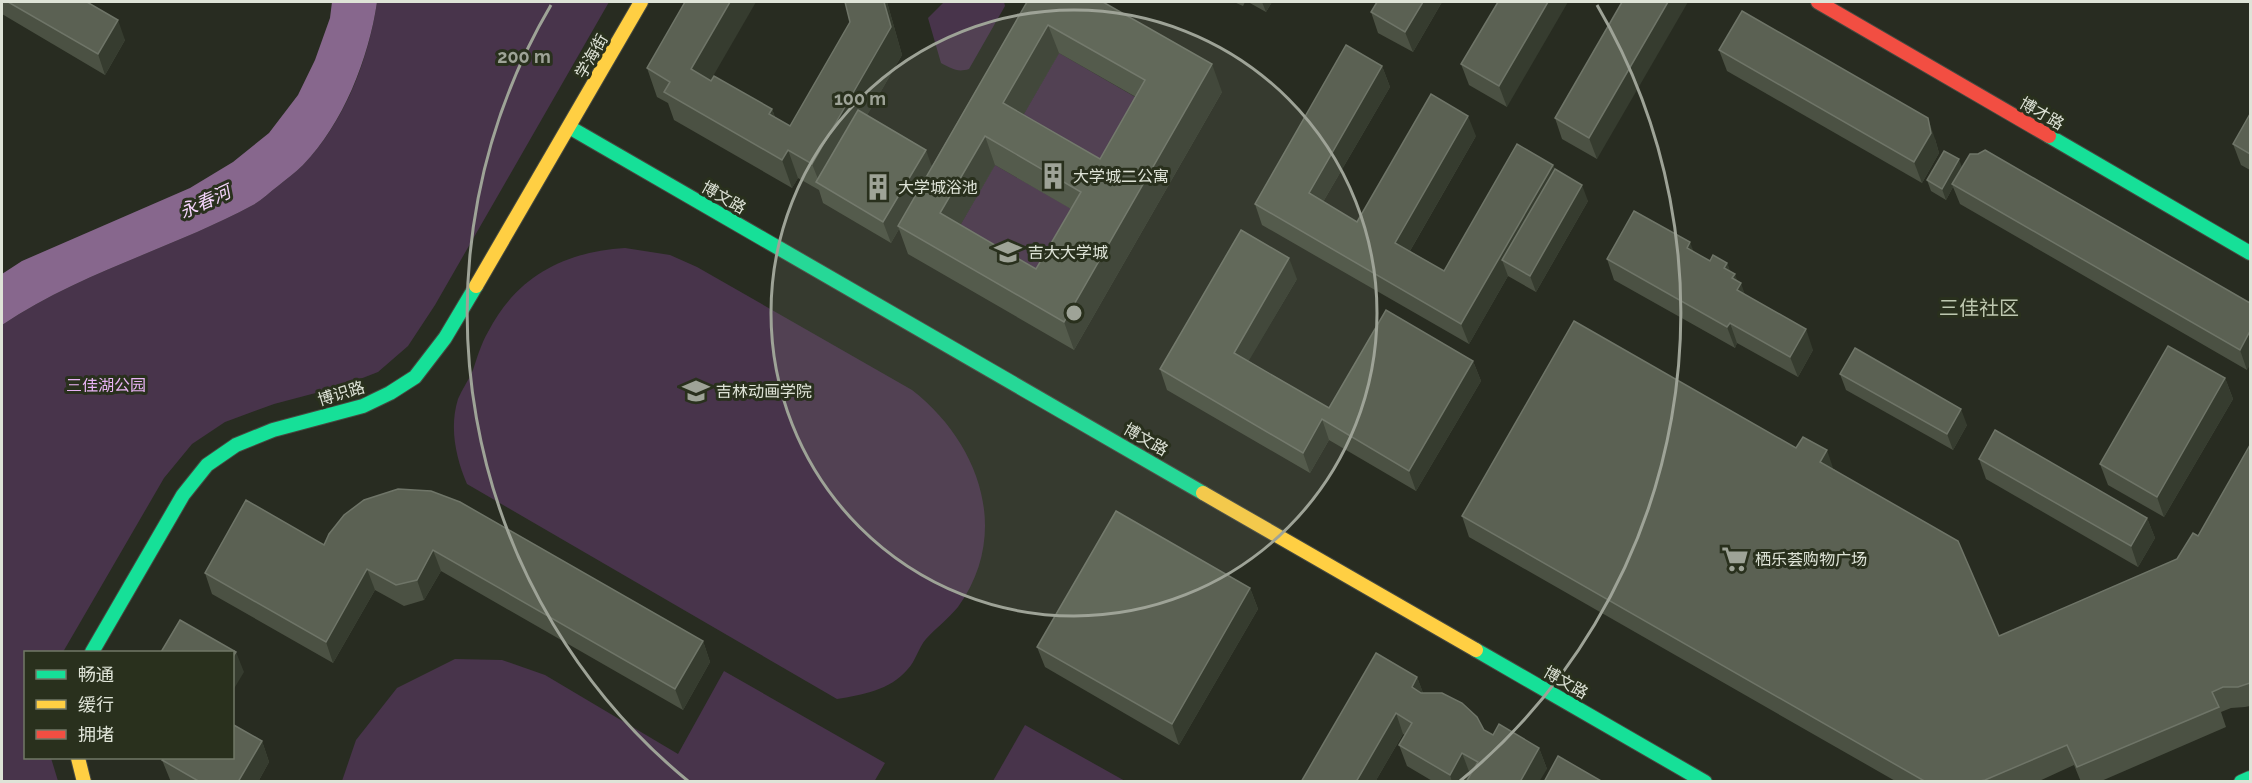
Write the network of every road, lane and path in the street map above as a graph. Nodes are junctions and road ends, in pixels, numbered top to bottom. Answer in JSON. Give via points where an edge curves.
{"nodes":[{"id":1,"x":641,"y":2,"type":"edge"},
{"id":2,"x":1818,"y":2,"type":"edge"},
{"id":3,"x":569,"y":127,"type":"junction"},
{"id":4,"x":2250,"y":253,"type":"edge"},
{"id":5,"x":93,"y":651,"type":"edge"},
{"id":6,"x":78,"y":759,"type":"edge"},
{"id":7,"x":2250,"y":778,"type":"edge"},
{"id":8,"x":84,"y":782,"type":"edge"},
{"id":9,"x":1705,"y":782,"type":"edge"},
{"id":10,"x":2241,"y":782,"type":"edge"}],
"edges":[{"from":1,"to":3,"type":"street","name":"学海街"},
{"from":2,"to":4,"type":"street","name":"博才路"},
{"from":3,"to":5,"type":"street","name":"博识路","via":[[445,338],[415,377],[363,406],[273,430],[236,445],[207,465],[183,495]]},
{"from":3,"to":9,"type":"street","name":"博文路"},
{"from":6,"to":8,"type":"street"},
{"from":7,"to":10,"type":"street"}]}
